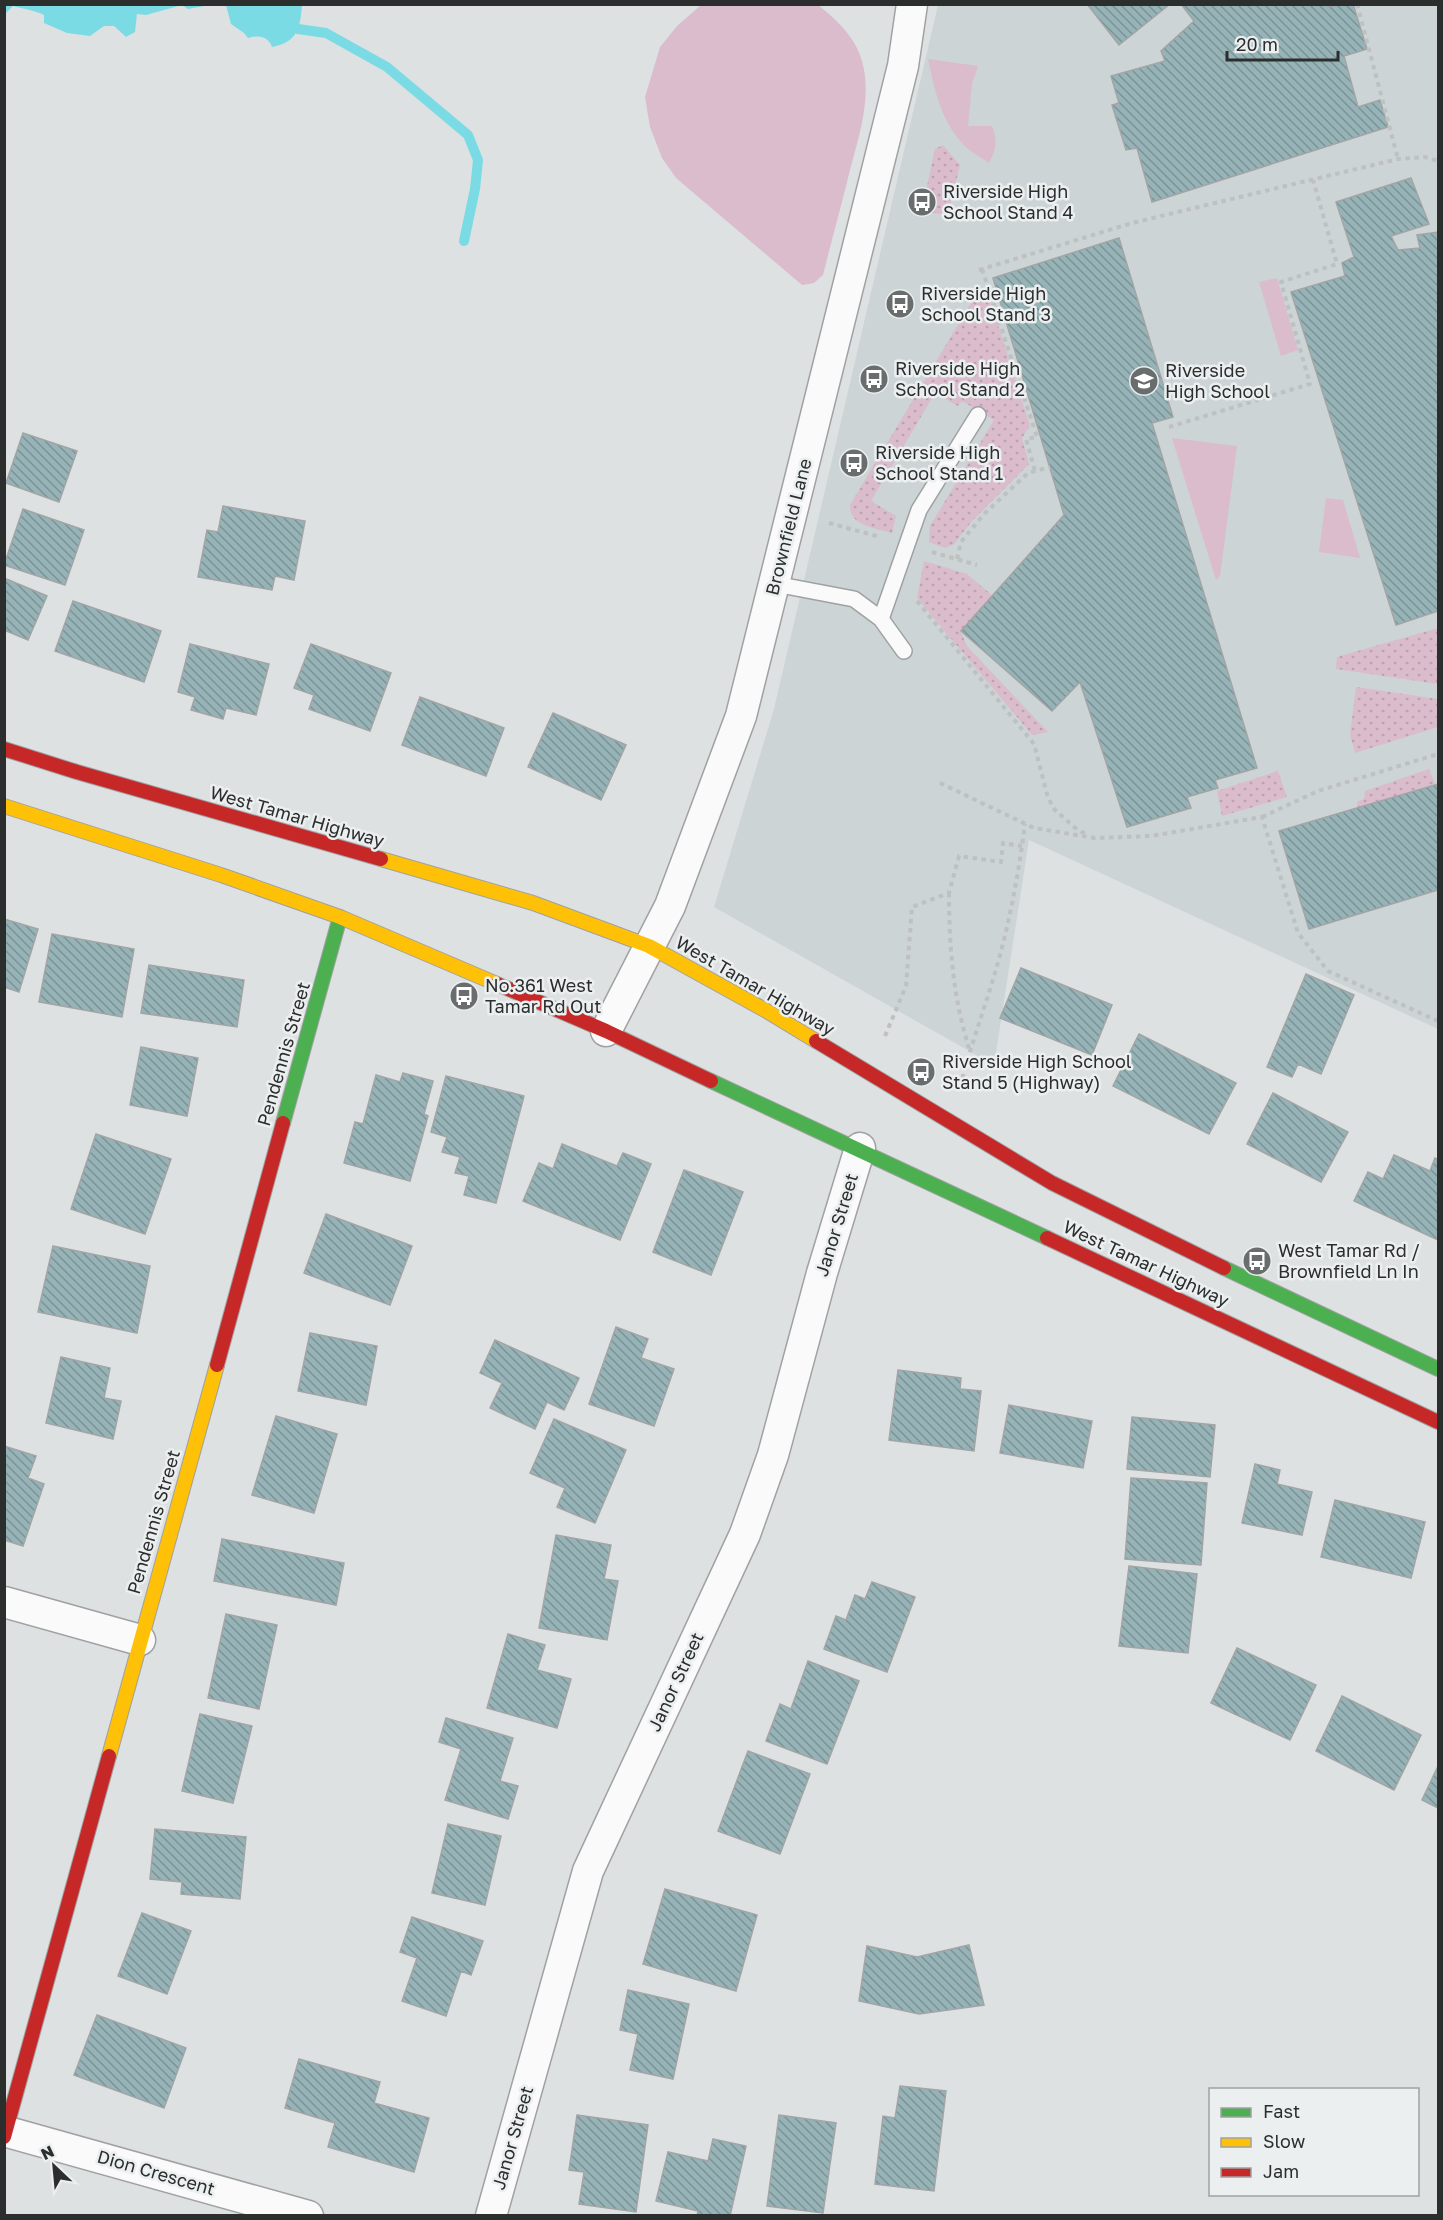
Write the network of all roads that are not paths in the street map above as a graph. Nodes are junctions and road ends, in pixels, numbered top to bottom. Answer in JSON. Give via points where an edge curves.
{"nodes":[{"id":1,"x":912,"y":4,"type":"edge"},
{"id":2,"x":978,"y":415,"type":"dead end"},
{"id":3,"x":775,"y":584,"type":"junction"},
{"id":4,"x":881,"y":619,"type":"junction"},
{"id":5,"x":904,"y":651,"type":"dead end"},
{"id":6,"x":4,"y":749,"type":"edge"},
{"id":7,"x":4,"y":806,"type":"edge"},
{"id":8,"x":340,"y":917,"type":"junction"},
{"id":9,"x":649,"y":946,"type":"junction"},
{"id":10,"x":606,"y":1030,"type":"junction"},
{"id":11,"x":860,"y":1148,"type":"junction"},
{"id":12,"x":1438,"y":1369,"type":"edge"},
{"id":13,"x":1438,"y":1422,"type":"edge"},
{"id":14,"x":4,"y":1602,"type":"edge"},
{"id":15,"x":140,"y":1640,"type":"junction"},
{"id":16,"x":5,"y":2133,"type":"edge"},
{"id":17,"x":308,"y":2216,"type":"edge"},
{"id":18,"x":491,"y":2216,"type":"edge"}],
"edges":[{"from":1,"to":3,"type":"street","name":"Brownfield Lane","via":[[903,66]]},
{"from":2,"to":4,"type":"lane","via":[[919,510]]},
{"from":3,"to":4,"type":"lane","via":[[854,599]]},
{"from":3,"to":9,"type":"street","name":"Brownfield Lane","via":[[741,716],[670,906]]},
{"from":4,"to":5,"type":"lane"},
{"from":6,"to":9,"type":"main road","name":"West Tamar Highway","via":[[533,903]]},
{"from":7,"to":8,"type":"main road","name":"West Tamar Highway"},
{"from":8,"to":10,"type":"main road","name":"West Tamar Highway"},
{"from":8,"to":15,"type":"main road","name":"Pendennis Street"},
{"from":9,"to":10,"type":"street","name":"Brownfield Lane"},
{"from":9,"to":12,"type":"main road","name":"West Tamar Highway","via":[[765,1010],[1052,1184]]},
{"from":10,"to":11,"type":"main road","name":"West Tamar Highway"},
{"from":11,"to":13,"type":"main road","name":"West Tamar Highway"},
{"from":11,"to":18,"type":"street","name":"Janor Street","via":[[773,1455],[745,1534],[588,1871]]},
{"from":14,"to":15,"type":"street"},
{"from":15,"to":16,"type":"main road","name":"Pendennis Street"},
{"from":16,"to":17,"type":"street","name":"Dion Crescent"}]}
